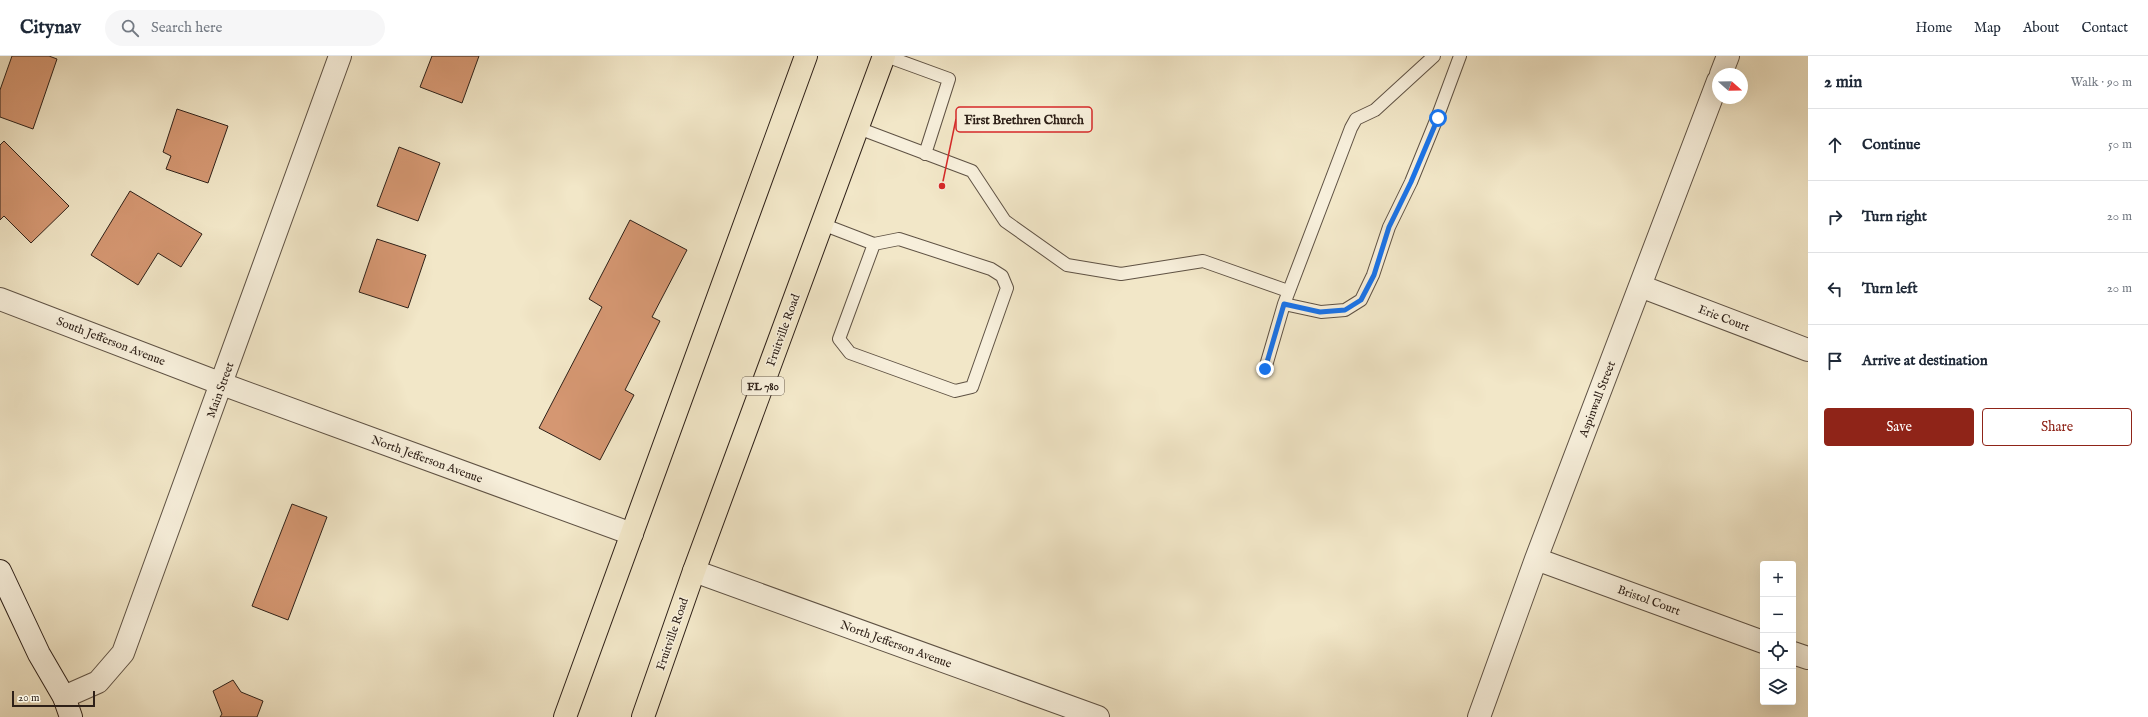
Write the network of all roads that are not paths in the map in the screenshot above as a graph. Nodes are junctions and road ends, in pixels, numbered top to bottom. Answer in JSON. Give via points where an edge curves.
{"nodes":[{"id":1,"x":340,"y":56,"type":"edge"},
{"id":2,"x":806,"y":56,"type":"edge"},
{"id":3,"x":885,"y":56,"type":"edge"},
{"id":4,"x":1434,"y":56,"type":"edge"},
{"id":5,"x":1460,"y":56,"type":"edge"},
{"id":6,"x":1728,"y":56,"type":"edge"},
{"id":7,"x":1723,"y":68,"type":"edge"},
{"id":8,"x":1712,"y":97,"type":"edge"},
{"id":9,"x":858,"y":128,"type":"junction"},
{"id":10,"x":925,"y":154,"type":"junction"},
{"id":11,"x":822,"y":224,"type":"junction"},
{"id":12,"x":874,"y":244,"type":"junction"},
{"id":13,"x":1640,"y":286,"type":"junction"},
{"id":14,"x":1288,"y":291,"type":"junction"},
{"id":15,"x":0,"y":299,"type":"edge"},
{"id":16,"x":1284,"y":304,"type":"junction"},
{"id":17,"x":1808,"y":350,"type":"edge"},
{"id":18,"x":1265,"y":369,"type":"dead end"},
{"id":19,"x":222,"y":384,"type":"junction"},
{"id":20,"x":632,"y":534,"type":"junction"},
{"id":21,"x":1536,"y":559,"type":"junction"},
{"id":22,"x":0,"y":571,"type":"edge"},
{"id":23,"x":694,"y":571,"type":"junction"},
{"id":24,"x":1760,"y":641,"type":"edge"},
{"id":25,"x":1796,"y":654,"type":"edge"},
{"id":26,"x":1808,"y":658,"type":"edge"},
{"id":27,"x":67,"y":707,"type":"edge"},
{"id":28,"x":565,"y":717,"type":"edge"},
{"id":29,"x":643,"y":717,"type":"edge"},
{"id":30,"x":1098,"y":717,"type":"edge"},
{"id":31,"x":1479,"y":717,"type":"edge"}],
"edges":[{"from":1,"to":19,"type":"street","name":"Main Street"},
{"from":2,"to":20,"type":"main road"},
{"from":3,"to":9,"type":"main road","name":"Fruitville Road","number":"FL 780"},
{"from":3,"to":10,"type":"lane","via":[[949,79]]},
{"from":4,"to":14,"type":"lane","via":[[1375,110],[1356,120],[1351,128]]},
{"from":5,"to":16,"type":"lane","via":[[1438,118],[1389,227],[1374,275],[1361,300],[1345,310],[1320,312]]},
{"from":6,"to":7,"type":"street"},
{"from":8,"to":13,"type":"street","name":"Aspinwall Street"},
{"from":9,"to":10,"type":"lane"},
{"from":9,"to":11,"type":"main road","name":"Fruitville Road","number":"FL 780"},
{"from":10,"to":14,"type":"lane","via":[[972,171],[1005,221],[1067,265],[1121,274],[1203,261]]},
{"from":11,"to":12,"type":"lane"},
{"from":11,"to":23,"type":"main road","name":"Fruitville Road","number":"FL 780"},
{"from":12,"to":12,"type":"lane","via":[[839,339],[850,353],[955,391],[972,387],[1007,288],[1002,276],[991,269],[900,239]]},
{"from":13,"to":17,"type":"street","name":"Erie Court"},
{"from":13,"to":21,"type":"street","name":"Aspinwall Street"},
{"from":14,"to":16,"type":"lane"},
{"from":15,"to":19,"type":"street","name":"South Jefferson Avenue"},
{"from":16,"to":18,"type":"lane"},
{"from":19,"to":20,"type":"street","name":"North Jefferson Avenue"},
{"from":19,"to":27,"type":"street","name":"Main Street","via":[[123,653],[98,682]]},
{"from":20,"to":28,"type":"main road"},
{"from":21,"to":24,"type":"street","name":"Bristol Court"},
{"from":21,"to":31,"type":"street","name":"Aspinwall Street"},
{"from":22,"to":27,"type":"street"},
{"from":23,"to":29,"type":"main road","name":"Fruitville Road","number":"FL 780"},
{"from":23,"to":30,"type":"street","name":"North Jefferson Avenue"},
{"from":25,"to":26,"type":"street"}]}
